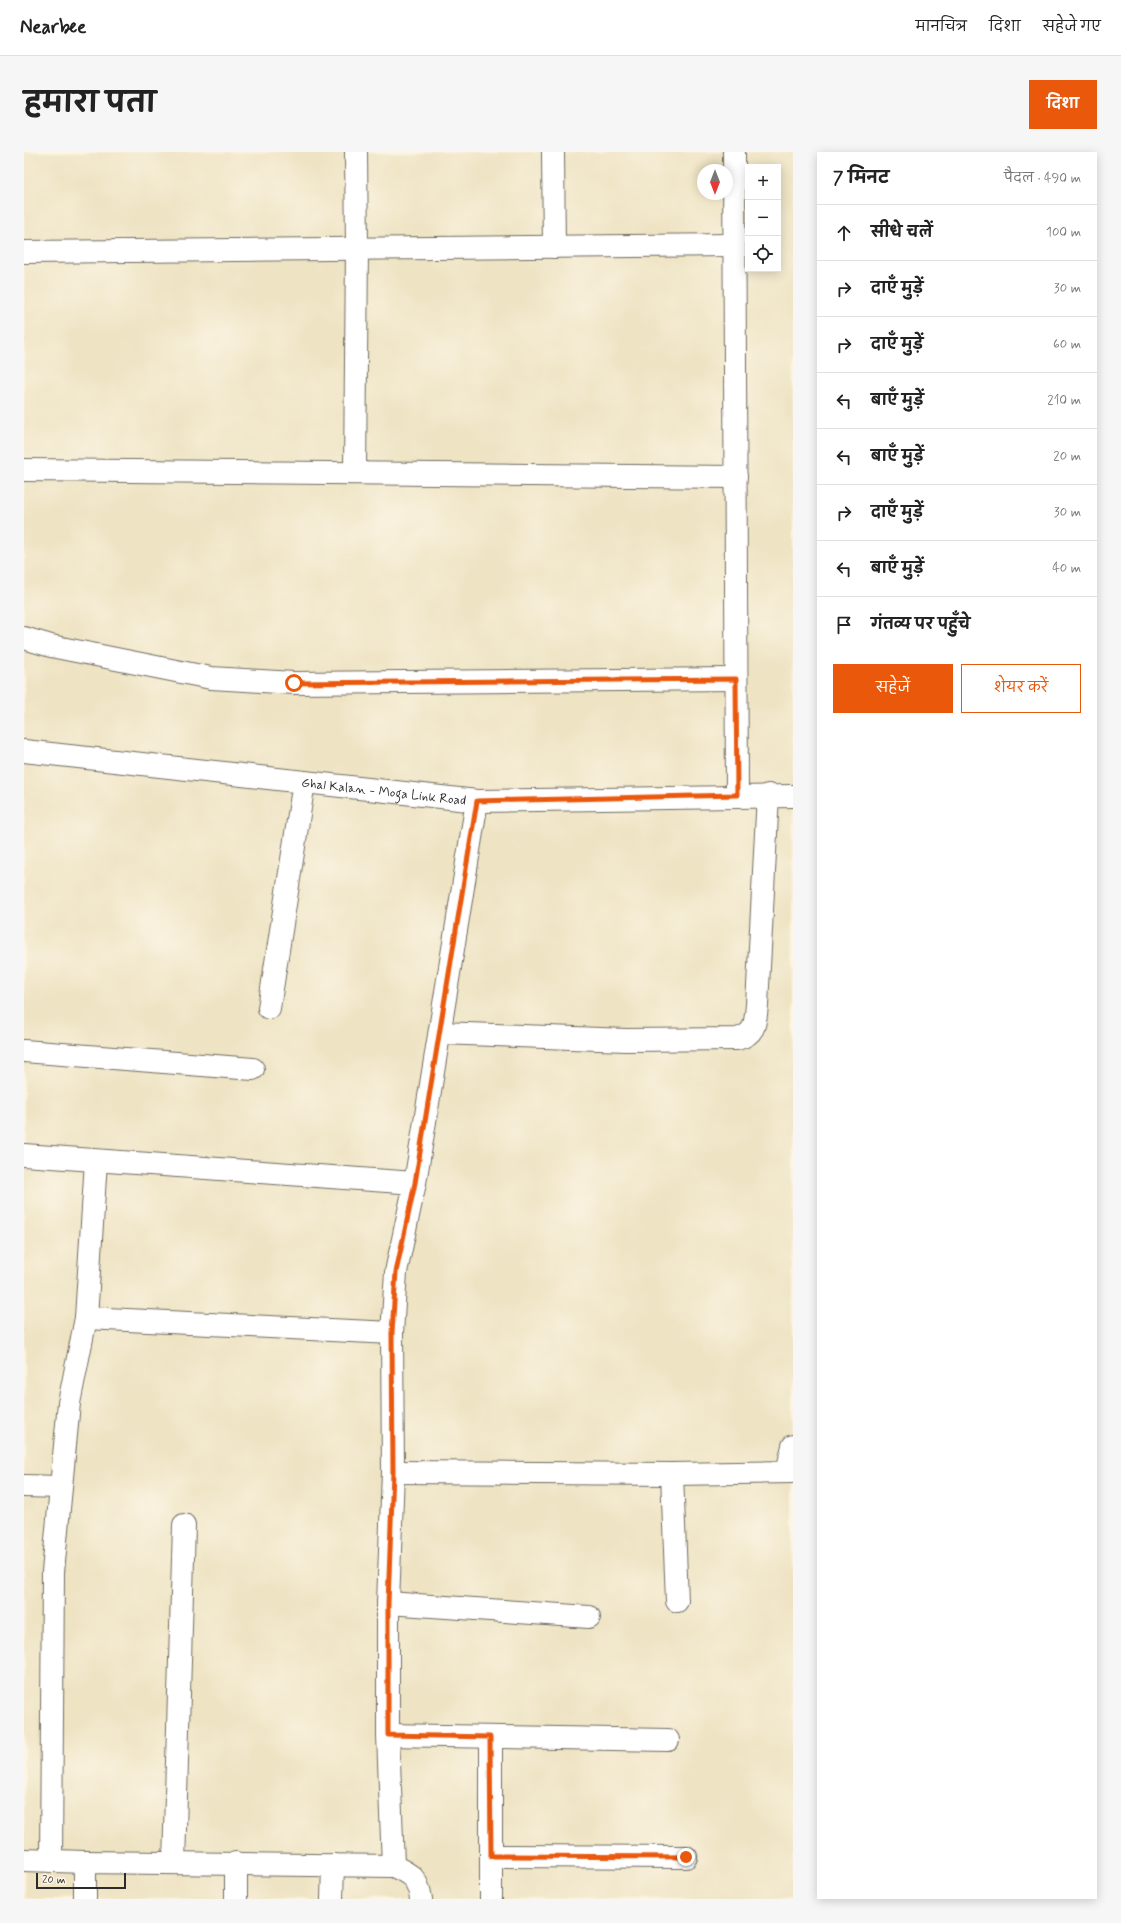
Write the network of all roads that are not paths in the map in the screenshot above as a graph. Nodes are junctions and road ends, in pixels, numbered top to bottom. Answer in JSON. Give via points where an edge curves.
{"nodes":[{"id":1,"x":356,"y":152,"type":"edge"},
{"id":2,"x":553,"y":152,"type":"edge"},
{"id":3,"x":734,"y":152,"type":"edge"},
{"id":4,"x":734,"y":244,"type":"junction"},
{"id":5,"x":554,"y":247,"type":"junction"},
{"id":6,"x":357,"y":249,"type":"junction"},
{"id":7,"x":24,"y":252,"type":"edge"},
{"id":8,"x":24,"y":470,"type":"edge"},
{"id":9,"x":355,"y":473,"type":"junction"},
{"id":10,"x":736,"y":477,"type":"junction"},
{"id":11,"x":24,"y":638,"type":"edge"},
{"id":12,"x":736,"y":679,"type":"junction"},
{"id":13,"x":24,"y":751,"type":"edge"},
{"id":14,"x":304,"y":782,"type":"junction"},
{"id":15,"x":737,"y":795,"type":"junction"},
{"id":16,"x":768,"y":795,"type":"junction"},
{"id":17,"x":793,"y":796,"type":"edge"},
{"id":18,"x":477,"y":801,"type":"junction"},
{"id":19,"x":269,"y":1008,"type":"dead end"},
{"id":20,"x":440,"y":1033,"type":"junction"},
{"id":21,"x":24,"y":1051,"type":"edge"},
{"id":22,"x":253,"y":1069,"type":"dead end"},
{"id":23,"x":24,"y":1155,"type":"edge"},
{"id":24,"x":96,"y":1161,"type":"junction"},
{"id":25,"x":415,"y":1183,"type":"junction"},
{"id":26,"x":86,"y":1318,"type":"junction"},
{"id":27,"x":392,"y":1333,"type":"junction"},
{"id":28,"x":793,"y":1446,"type":"edge"},
{"id":29,"x":393,"y":1472,"type":"junction"},
{"id":30,"x":790,"y":1472,"type":"edge"},
{"id":31,"x":672,"y":1474,"type":"junction"},
{"id":32,"x":24,"y":1486,"type":"edge"},
{"id":33,"x":60,"y":1486,"type":"junction"},
{"id":34,"x":184,"y":1525,"type":"dead end"},
{"id":35,"x":677,"y":1601,"type":"dead end"},
{"id":36,"x":388,"y":1603,"type":"junction"},
{"id":37,"x":589,"y":1617,"type":"dead end"},
{"id":38,"x":388,"y":1735,"type":"junction"},
{"id":39,"x":490,"y":1737,"type":"junction"},
{"id":40,"x":668,"y":1740,"type":"dead end"},
{"id":41,"x":491,"y":1856,"type":"junction"},
{"id":42,"x":686,"y":1857,"type":"dead end"},
{"id":43,"x":24,"y":1860,"type":"edge"},
{"id":44,"x":51,"y":1861,"type":"junction"},
{"id":45,"x":85,"y":1862,"type":"junction"},
{"id":46,"x":174,"y":1863,"type":"junction"},
{"id":47,"x":236,"y":1863,"type":"junction"},
{"id":48,"x":333,"y":1865,"type":"junction"},
{"id":49,"x":393,"y":1866,"type":"junction"},
{"id":50,"x":85,"y":1899,"type":"edge"},
{"id":51,"x":236,"y":1899,"type":"edge"},
{"id":52,"x":332,"y":1899,"type":"edge"},
{"id":53,"x":421,"y":1899,"type":"edge"},
{"id":54,"x":491,"y":1899,"type":"edge"}],
"edges":[{"from":1,"to":6,"type":"street"},
{"from":2,"to":5,"type":"street"},
{"from":3,"to":4,"type":"street"},
{"from":4,"to":5,"type":"street"},
{"from":4,"to":10,"type":"street"},
{"from":5,"to":6,"type":"street"},
{"from":6,"to":7,"type":"street"},
{"from":6,"to":9,"type":"street"},
{"from":8,"to":9,"type":"street"},
{"from":9,"to":10,"type":"street"},
{"from":10,"to":12,"type":"street"},
{"from":11,"to":12,"type":"street","via":[[51,646],[211,678],[294,683]]},
{"from":12,"to":15,"type":"street"},
{"from":13,"to":14,"type":"street","name":"Ghal Kalan - Moga Link Road"},
{"from":14,"to":18,"type":"street","name":"Ghal Kalan - Moga Link Road"},
{"from":14,"to":19,"type":"street"},
{"from":15,"to":16,"type":"street","name":"Ghal Kalan - Moga Link Road"},
{"from":15,"to":18,"type":"street","name":"Ghal Kalan - Moga Link Road"},
{"from":16,"to":17,"type":"street","name":"Ghal Kalan - Moga Link Road"},
{"from":16,"to":20,"type":"street","via":[[757,1005],[754,1024],[747,1036],[737,1039],[626,1040]]},
{"from":18,"to":20,"type":"street"},
{"from":20,"to":25,"type":"street"},
{"from":21,"to":22,"type":"street"},
{"from":23,"to":24,"type":"street"},
{"from":24,"to":25,"type":"street"},
{"from":24,"to":26,"type":"street"},
{"from":25,"to":27,"type":"street","via":[[396,1272]]},
{"from":26,"to":27,"type":"street"},
{"from":26,"to":33,"type":"street","via":[[70,1403]]},
{"from":27,"to":29,"type":"street"},
{"from":28,"to":30,"type":"street"},
{"from":29,"to":31,"type":"street"},
{"from":29,"to":36,"type":"street"},
{"from":30,"to":31,"type":"street"},
{"from":31,"to":35,"type":"street"},
{"from":32,"to":33,"type":"street"},
{"from":33,"to":44,"type":"street","via":[[54,1572]]},
{"from":34,"to":46,"type":"street"},
{"from":36,"to":37,"type":"street"},
{"from":36,"to":38,"type":"street"},
{"from":38,"to":39,"type":"street"},
{"from":38,"to":49,"type":"street"},
{"from":39,"to":40,"type":"street"},
{"from":39,"to":41,"type":"street"},
{"from":41,"to":42,"type":"street"},
{"from":41,"to":54,"type":"street"},
{"from":43,"to":44,"type":"street"},
{"from":44,"to":45,"type":"street"},
{"from":45,"to":46,"type":"street"},
{"from":45,"to":50,"type":"street"},
{"from":46,"to":47,"type":"street"},
{"from":47,"to":48,"type":"street"},
{"from":47,"to":51,"type":"street"},
{"from":48,"to":49,"type":"street"},
{"from":48,"to":52,"type":"street"},
{"from":49,"to":53,"type":"street","via":[[415,1879]]}]}
